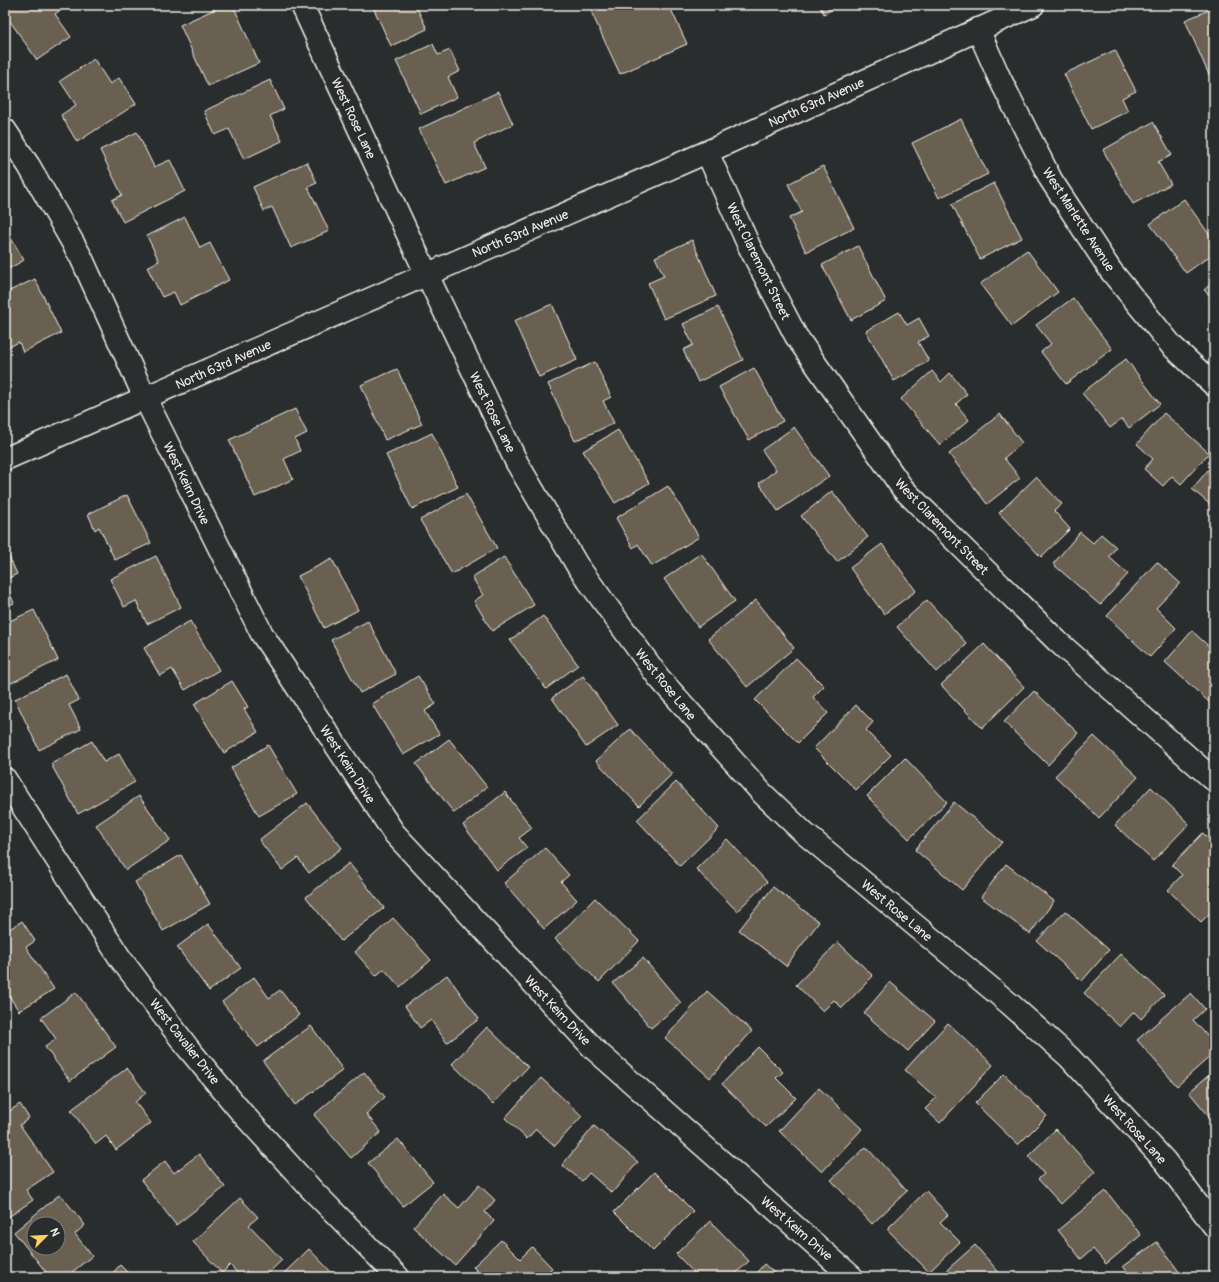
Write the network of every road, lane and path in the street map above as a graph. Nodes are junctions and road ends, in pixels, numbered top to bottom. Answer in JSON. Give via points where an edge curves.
{"nodes":[{"id":1,"x":302,"y":5,"type":"edge"},
{"id":2,"x":1033,"y":5,"type":"edge"},
{"id":3,"x":978,"y":29,"type":"junction"},
{"id":4,"x":5,"y":130,"type":"edge"},
{"id":5,"x":707,"y":152,"type":"junction"},
{"id":6,"x":426,"y":274,"type":"junction"},
{"id":7,"x":1214,"y":385,"type":"edge"},
{"id":8,"x":145,"y":398,"type":"junction"},
{"id":9,"x":5,"y":459,"type":"edge"},
{"id":10,"x":5,"y":779,"type":"edge"},
{"id":11,"x":1214,"y":780,"type":"edge"},
{"id":12,"x":1214,"y":1226,"type":"edge"},
{"id":13,"x":398,"y":1277,"type":"edge"},
{"id":14,"x":852,"y":1277,"type":"edge"}],
"edges":[{"from":1,"to":6,"type":"street","name":"West Rose Lane"},
{"from":2,"to":3,"type":"street","name":"North 63rd Avenue"},
{"from":3,"to":5,"type":"street","name":"North 63rd Avenue"},
{"from":3,"to":7,"type":"street","name":"West Marlette Avenue","via":[[1051,180],[1111,271],[1172,346]]},
{"from":4,"to":8,"type":"street","name":"West Keim Drive","via":[[29,166],[81,257]]},
{"from":5,"to":6,"type":"street","name":"North 63rd Avenue"},
{"from":5,"to":11,"type":"street","name":"West Claremont Street","via":[[749,246],[796,336],[903,489],[1057,641]]},
{"from":6,"to":8,"type":"street","name":"North 63rd Avenue"},
{"from":6,"to":12,"type":"street","name":"West Rose Lane","via":[[517,463],[578,565],[659,678],[762,794],[804,833],[1010,1004],[1069,1057],[1165,1161]]},
{"from":8,"to":9,"type":"street","name":"North 63rd Avenue"},
{"from":8,"to":14,"type":"street","name":"West Keim Drive","via":[[262,634],[394,833],[594,1049]]},
{"from":10,"to":13,"type":"street","name":"West Cavalier Drive","via":[[120,958],[188,1048],[242,1113],[313,1191]]}]}
